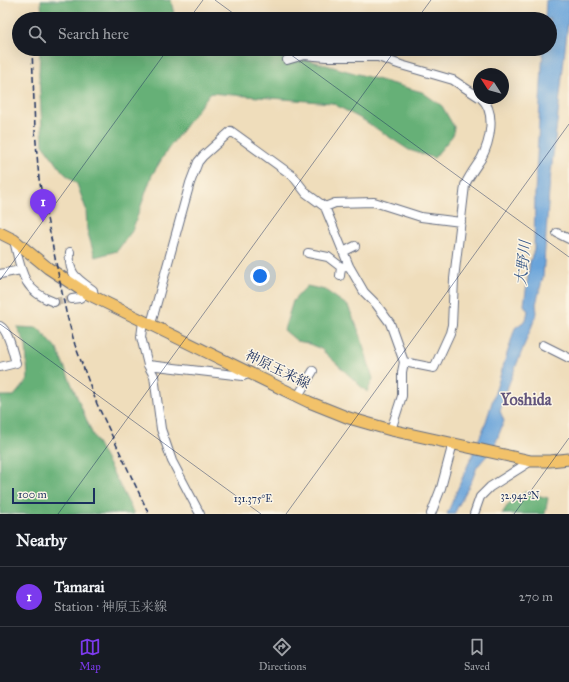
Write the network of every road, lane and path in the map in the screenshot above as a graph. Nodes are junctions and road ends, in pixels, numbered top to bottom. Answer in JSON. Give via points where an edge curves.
{"nodes":[{"id":1,"x":301,"y":56,"type":"edge"},
{"id":2,"x":315,"y":56,"type":"edge"},
{"id":3,"x":378,"y":56,"type":"edge"},
{"id":4,"x":378,"y":56,"type":"edge"},
{"id":5,"x":287,"y":60,"type":"dead end"},
{"id":6,"x":473,"y":93,"type":"edge"},
{"id":7,"x":486,"y":104,"type":"edge"},
{"id":8,"x":325,"y":207,"type":"junction"},
{"id":9,"x":461,"y":222,"type":"junction"},
{"id":10,"x":0,"y":233,"type":"edge"},
{"id":11,"x":557,"y":233,"type":"dead end"},
{"id":12,"x":569,"y":239,"type":"edge"},
{"id":13,"x":14,"y":240,"type":"junction"},
{"id":14,"x":355,"y":246,"type":"dead end"},
{"id":15,"x":70,"y":252,"type":"dead end"},
{"id":16,"x":343,"y":252,"type":"junction"},
{"id":17,"x":308,"y":253,"type":"dead end"},
{"id":18,"x":345,"y":266,"type":"junction"},
{"id":19,"x":21,"y":270,"type":"junction"},
{"id":20,"x":0,"y":274,"type":"edge"},
{"id":21,"x":340,"y":276,"type":"dead end"},
{"id":22,"x":90,"y":295,"type":"junction"},
{"id":23,"x":72,"y":299,"type":"tunnel mouth"},
{"id":24,"x":54,"y":302,"type":"tunnel mouth"},
{"id":25,"x":147,"y":322,"type":"junction"},
{"id":26,"x":0,"y":326,"type":"edge"},
{"id":27,"x":543,"y":345,"type":"dead end"},
{"id":28,"x":569,"y":358,"type":"edge"},
{"id":29,"x":404,"y":362,"type":"junction"},
{"id":30,"x":148,"y":365,"type":"junction"},
{"id":31,"x":0,"y":367,"type":"edge"},
{"id":32,"x":313,"y":371,"type":"dead end"},
{"id":33,"x":251,"y":373,"type":"junction"},
{"id":34,"x":298,"y":396,"type":"junction"},
{"id":35,"x":391,"y":430,"type":"junction"},
{"id":36,"x":458,"y":444,"type":"junction"},
{"id":37,"x":569,"y":459,"type":"edge"},
{"id":38,"x":531,"y":461,"type":"junction"},
{"id":39,"x":200,"y":514,"type":"edge"},
{"id":40,"x":431,"y":514,"type":"edge"},
{"id":41,"x":474,"y":514,"type":"edge"}],
"edges":[{"from":1,"to":5,"type":"street"},
{"from":2,"to":3,"type":"street"},
{"from":4,"to":6,"type":"street","via":[[453,80]]},
{"from":7,"to":9,"type":"street","via":[[491,115],[490,131],[481,157],[465,185]]},
{"from":8,"to":9,"type":"street","via":[[335,203],[374,202],[421,217]]},
{"from":8,"to":16,"type":"street"},
{"from":8,"to":25,"type":"street","via":[[306,193],[293,176],[231,131],[198,162]]},
{"from":9,"to":29,"type":"street","via":[[450,333],[434,368]]},
{"from":10,"to":13,"type":"main road","name":"神原玉来線"},
{"from":11,"to":12,"type":"street"},
{"from":13,"to":19,"type":"street"},
{"from":13,"to":22,"type":"main road","name":"神原玉来線","via":[[48,268]]},
{"from":14,"to":16,"type":"street"},
{"from":15,"to":22,"type":"street","via":[[70,268],[79,281],[93,290]]},
{"from":16,"to":18,"type":"street"},
{"from":17,"to":18,"type":"street","via":[[328,257]]},
{"from":18,"to":21,"type":"street"},
{"from":18,"to":29,"type":"street","via":[[390,323]]},
{"from":19,"to":20,"type":"street"},
{"from":19,"to":24,"type":"street","via":[[32,290]]},
{"from":22,"to":23,"type":"street"},
{"from":22,"to":25,"type":"main road","name":"神原玉来線"},
{"from":25,"to":30,"type":"street","via":[[140,337]]},
{"from":25,"to":33,"type":"main road","name":"神原玉来線"},
{"from":26,"to":31,"type":"street","via":[[4,328],[16,363]]},
{"from":27,"to":28,"type":"street"},
{"from":29,"to":35,"type":"street","via":[[402,396]]},
{"from":30,"to":33,"type":"street","via":[[243,376]]},
{"from":30,"to":39,"type":"street","via":[[154,376],[161,429],[172,461]]},
{"from":32,"to":34,"type":"street"},
{"from":33,"to":34,"type":"main road","name":"神原玉来線"},
{"from":34,"to":35,"type":"main road","name":"神原玉来線","via":[[349,418]]},
{"from":35,"to":36,"type":"main road","name":"神原玉来線"},
{"from":36,"to":38,"type":"main road","name":"神原玉来線"},
{"from":36,"to":40,"type":"street"},
{"from":37,"to":38,"type":"main road","name":"神原玉来線"},
{"from":38,"to":41,"type":"street","via":[[490,487],[480,497]]}]}
